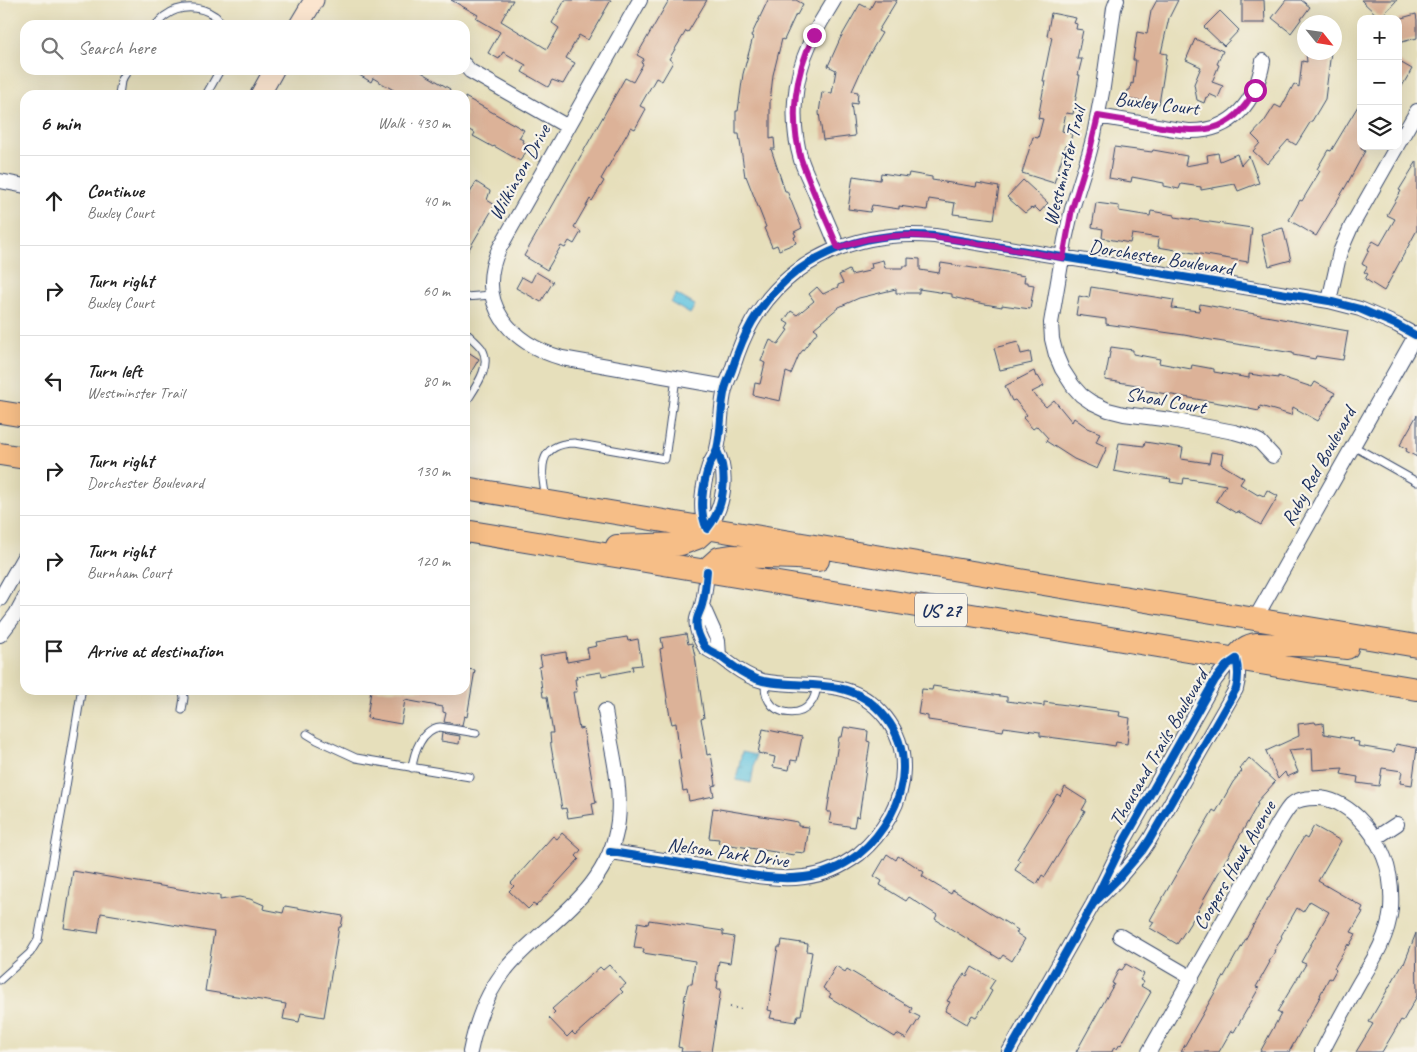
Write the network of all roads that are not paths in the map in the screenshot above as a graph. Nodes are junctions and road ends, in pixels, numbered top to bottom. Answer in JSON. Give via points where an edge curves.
{"nodes":[{"id":1,"x":314,"y":0,"type":"edge"},
{"id":2,"x":640,"y":0,"type":"edge"},
{"id":3,"x":834,"y":0,"type":"edge"},
{"id":4,"x":1117,"y":0,"type":"edge"},
{"id":5,"x":160,"y":20,"type":"edge"},
{"id":6,"x":218,"y":20,"type":"edge"},
{"id":7,"x":302,"y":20,"type":"edge"},
{"id":8,"x":1263,"y":61,"type":"dead end"},
{"id":9,"x":470,"y":71,"type":"edge"},
{"id":10,"x":125,"y":75,"type":"edge"},
{"id":11,"x":217,"y":75,"type":"edge"},
{"id":12,"x":271,"y":75,"type":"edge"},
{"id":13,"x":120,"y":90,"type":"edge"},
{"id":14,"x":209,"y":90,"type":"edge"},
{"id":15,"x":263,"y":90,"type":"edge"},
{"id":16,"x":1417,"y":111,"type":"edge"},
{"id":17,"x":1098,"y":116,"type":"junction"},
{"id":18,"x":568,"y":127,"type":"junction"},
{"id":19,"x":1402,"y":138,"type":"edge"},
{"id":20,"x":1395,"y":150,"type":"edge"},
{"id":21,"x":0,"y":182,"type":"edge"},
{"id":22,"x":20,"y":185,"type":"edge"},
{"id":23,"x":838,"y":248,"type":"junction"},
{"id":24,"x":1063,"y":258,"type":"junction"},
{"id":25,"x":492,"y":295,"type":"junction"},
{"id":26,"x":470,"y":296,"type":"edge"},
{"id":27,"x":1329,"y":301,"type":"junction"},
{"id":28,"x":1416,"y":334,"type":"edge"},
{"id":29,"x":470,"y":337,"type":"edge"},
{"id":30,"x":1062,"y":369,"type":"joint"},
{"id":31,"x":676,"y":378,"type":"junction"},
{"id":32,"x":726,"y":387,"type":"junction"},
{"id":33,"x":470,"y":395,"type":"edge"},
{"id":34,"x":0,"y":412,"type":"edge"},
{"id":35,"x":20,"y":415,"type":"edge"},
{"id":36,"x":1353,"y":446,"type":"junction"},
{"id":37,"x":0,"y":454,"type":"edge"},
{"id":38,"x":1273,"y":456,"type":"dead end"},
{"id":39,"x":20,"y":457,"type":"edge"},
{"id":40,"x":1417,"y":482,"type":"edge"},
{"id":41,"x":470,"y":489,"type":"edge"},
{"id":42,"x":547,"y":502,"type":"junction"},
{"id":43,"x":707,"y":529,"type":"junction"},
{"id":44,"x":470,"y":532,"type":"edge"},
{"id":45,"x":574,"y":548,"type":"junction"},
{"id":46,"x":20,"y":564,"type":"edge"},
{"id":47,"x":707,"y":571,"type":"junction"},
{"id":48,"x":1037,"y":583,"type":"junction"},
{"id":49,"x":0,"y":599,"type":"edge"},
{"id":50,"x":20,"y":607,"type":"edge"},
{"id":51,"x":1255,"y":619,"type":"junction"},
{"id":52,"x":0,"y":635,"type":"edge"},
{"id":53,"x":1417,"y":646,"type":"edge"},
{"id":54,"x":1236,"y":659,"type":"junction"},
{"id":55,"x":1417,"y":660,"type":"edge"},
{"id":56,"x":765,"y":681,"type":"junction"},
{"id":57,"x":816,"y":686,"type":"junction"},
{"id":58,"x":1417,"y":689,"type":"edge"},
{"id":59,"x":81,"y":695,"type":"edge"},
{"id":60,"x":184,"y":695,"type":"edge"},
{"id":61,"x":182,"y":710,"type":"dead end"},
{"id":62,"x":605,"y":711,"type":"dead end"},
{"id":63,"x":476,"y":733,"type":"dead end"},
{"id":64,"x":307,"y":734,"type":"dead end"},
{"id":65,"x":1176,"y":748,"type":"junction"},
{"id":66,"x":1196,"y":759,"type":"junction"},
{"id":67,"x":412,"y":768,"type":"junction"},
{"id":68,"x":470,"y":777,"type":"dead end"},
{"id":69,"x":1398,"y":824,"type":"dead end"},
{"id":70,"x":1374,"y":839,"type":"junction"},
{"id":71,"x":610,"y":852,"type":"junction"},
{"id":72,"x":1093,"y":904,"type":"junction"},
{"id":73,"x":1120,"y":936,"type":"dead end"},
{"id":74,"x":1192,"y":978,"type":"junction"},
{"id":75,"x":0,"y":980,"type":"edge"},
{"id":76,"x":471,"y":1046,"type":"edge"},
{"id":77,"x":1009,"y":1052,"type":"edge"},
{"id":78,"x":1149,"y":1052,"type":"edge"},
{"id":79,"x":1322,"y":1052,"type":"edge"}],
"edges":[{"from":1,"to":7,"type":"main road"},
{"from":2,"to":18,"type":"street","name":"Wilkinson Drive"},
{"from":3,"to":23,"type":"street","via":[[806,53],[796,90],[795,119],[804,167]]},
{"from":4,"to":17,"type":"street","name":"Westminster Trail"},
{"from":5,"to":6,"type":"lane","via":[[178,9],[191,7]]},
{"from":8,"to":17,"type":"street","name":"Buxley Court","via":[[1259,81],[1245,106],[1216,127],[1183,130]]},
{"from":9,"to":18,"type":"street"},
{"from":10,"to":13,"type":"lane"},
{"from":11,"to":14,"type":"lane"},
{"from":12,"to":15,"type":"main road"},
{"from":16,"to":19,"type":"street"},
{"from":17,"to":24,"type":"street","name":"Westminster Trail","via":[[1072,209]]},
{"from":18,"to":25,"type":"street","name":"Wilkinson Drive","via":[[496,255],[491,275]]},
{"from":20,"to":27,"type":"street","via":[[1340,252]]},
{"from":21,"to":22,"type":"street"},
{"from":23,"to":24,"type":"street","name":"Dorchester Boulevard","via":[[878,237],[935,236]]},
{"from":23,"to":32,"type":"street","name":"Dorchester Boulevard","via":[[804,266],[770,297],[743,340]]},
{"from":24,"to":27,"type":"street","name":"Dorchester Boulevard"},
{"from":24,"to":30,"type":"street","name":"Westminster Trail","via":[[1051,323],[1052,339]]},
{"from":25,"to":26,"type":"lane"},
{"from":25,"to":31,"type":"street","name":"Wilkinson Drive","via":[[511,329],[546,353]]},
{"from":27,"to":28,"type":"street","name":"Dorchester Boulevard","via":[[1360,308]]},
{"from":28,"to":36,"type":"street","name":"Ruby Red Boulevard"},
{"from":29,"to":33,"type":"lane","via":[[483,350],[485,363]]},
{"from":30,"to":38,"type":"street","name":"Shoal Court","via":[[1081,395],[1108,410],[1234,432],[1260,442]]},
{"from":31,"to":32,"type":"street","name":"Wilkinson Drive"},
{"from":31,"to":42,"type":"lane","via":[[665,459],[562,443],[544,459],[542,471]]},
{"from":32,"to":43,"type":"street","name":"Dorchester Boulevard","via":[[717,451],[709,466],[702,502],[702,516]]},
{"from":34,"to":35,"type":"highway"},
{"from":36,"to":40,"type":"lane"},
{"from":36,"to":51,"type":"street","name":"Ruby Red Boulevard"},
{"from":37,"to":39,"type":"highway"},
{"from":41,"to":42,"type":"highway","number":"US 27"},
{"from":42,"to":43,"type":"highway","number":"US 27"},
{"from":43,"to":45,"type":"highway","via":[[697,538],[681,544]]},
{"from":43,"to":48,"type":"highway","number":"US 27"},
{"from":44,"to":45,"type":"highway","number":"US 27"},
{"from":45,"to":47,"type":"highway","number":"US 27"},
{"from":46,"to":49,"type":"street"},
{"from":47,"to":48,"type":"highway","via":[[719,558],[733,556],[809,559],[1000,591],[1021,590]]},
{"from":47,"to":54,"type":"highway","number":"US 27"},
{"from":47,"to":56,"type":"street","name":"Nelson Park Drive","via":[[702,605],[696,620],[706,648],[743,673]]},
{"from":48,"to":51,"type":"highway","number":"US 27"},
{"from":50,"to":52,"type":"street"},
{"from":51,"to":53,"type":"highway","number":"US 27"},
{"from":54,"to":55,"type":"highway","via":[[1247,646],[1264,643],[1334,646]]},
{"from":54,"to":58,"type":"highway","number":"US 27"},
{"from":54,"to":65,"type":"street","name":"Thousand Trails Boulevard","via":[[1218,674]]},
{"from":54,"to":66,"type":"street","name":"Thousand Trails Boulevard","via":[[1236,690]]},
{"from":56,"to":57,"type":"street","name":"Nelson Park Drive"},
{"from":56,"to":57,"type":"lane","via":[[769,702],[788,712],[798,712],[811,704]]},
{"from":57,"to":71,"type":"street","name":"Nelson Park Drive","via":[[849,691],[868,701],[890,723],[902,751],[903,775],[898,799],[883,827],[860,853],[830,871],[792,878]]},
{"from":59,"to":75,"type":"lane","via":[[38,940],[30,953]]},
{"from":60,"to":61,"type":"lane"},
{"from":62,"to":71,"type":"street","via":[[618,798],[618,821]]},
{"from":63,"to":67,"type":"lane","via":[[435,727],[420,743]]},
{"from":64,"to":67,"type":"lane","via":[[356,758]]},
{"from":65,"to":66,"type":"street","name":"Thousand Trails Boulevard"},
{"from":65,"to":72,"type":"street","name":"Thousand Trails Boulevard"},
{"from":66,"to":72,"type":"street","name":"Thousand Trails Boulevard","via":[[1142,851]]},
{"from":67,"to":68,"type":"lane"},
{"from":69,"to":70,"type":"street"},
{"from":70,"to":74,"type":"street","name":"Coopers Hawk Avenue","via":[[1355,815],[1335,802],[1309,798],[1291,805]]},
{"from":70,"to":79,"type":"street","name":"Coopers Hawk Avenue","via":[[1384,856],[1390,882],[1391,905],[1387,927],[1376,954]]},
{"from":71,"to":76,"type":"street","via":[[596,879],[579,900],[505,970],[477,1022]]},
{"from":72,"to":77,"type":"street","name":"Thousand Trails Boulevard"},
{"from":73,"to":74,"type":"street"},
{"from":74,"to":78,"type":"street","name":"Coopers Hawk Avenue"}]}
